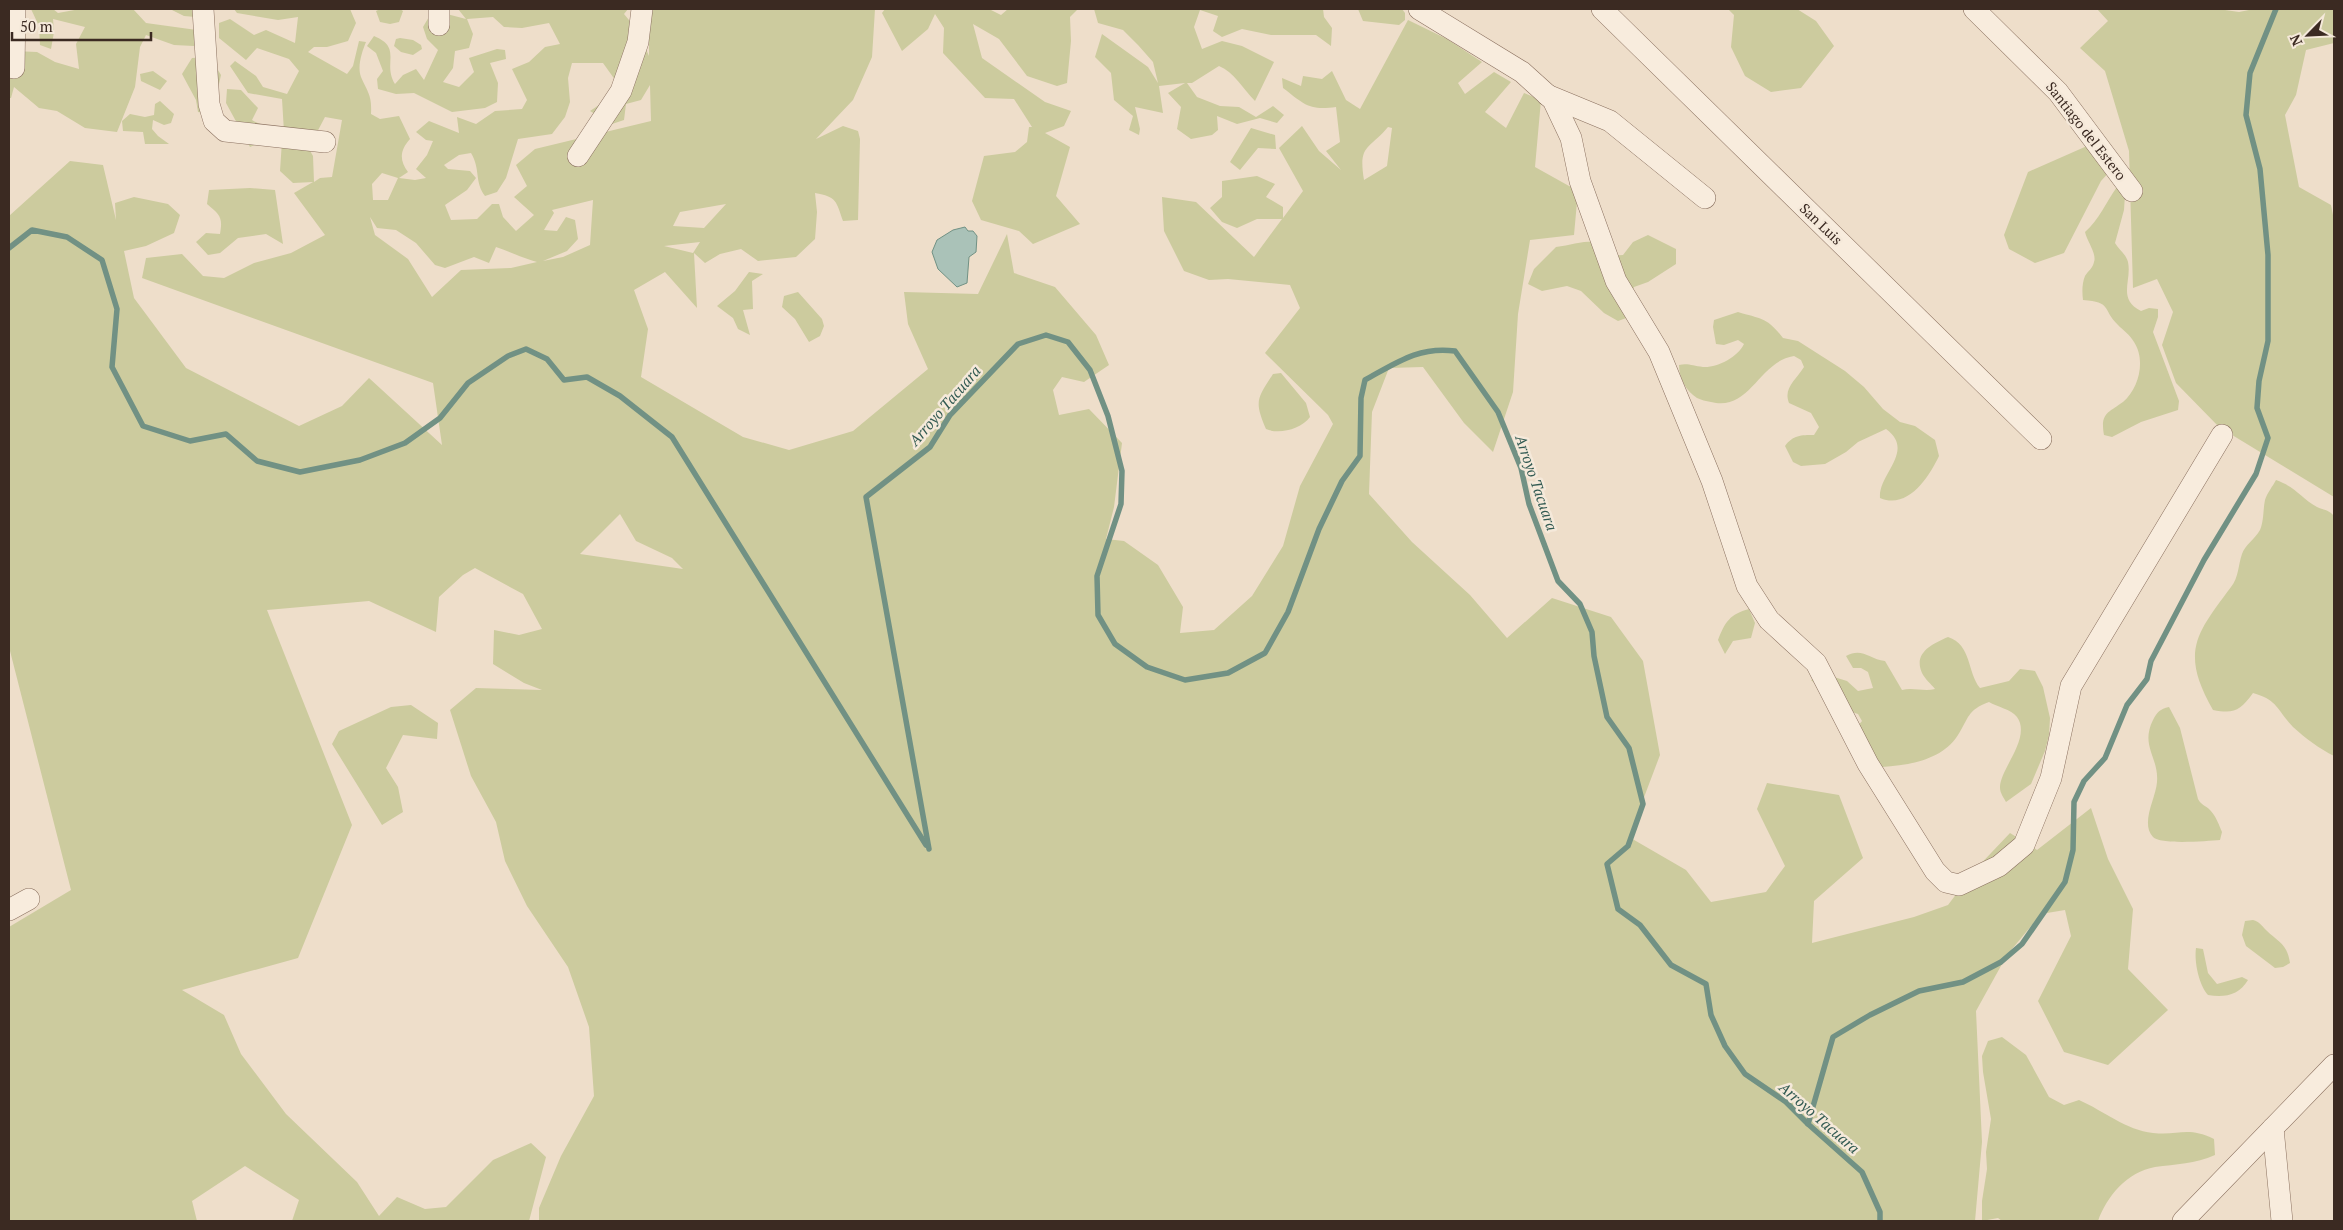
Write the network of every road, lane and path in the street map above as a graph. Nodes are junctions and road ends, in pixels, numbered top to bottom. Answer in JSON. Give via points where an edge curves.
{"nodes":[{"id":1,"x":15,"y":9,"type":"edge"},
{"id":2,"x":203,"y":9,"type":"edge"},
{"id":3,"x":642,"y":9,"type":"edge"},
{"id":4,"x":1419,"y":9,"type":"edge"},
{"id":5,"x":1602,"y":9,"type":"edge"},
{"id":6,"x":1974,"y":9,"type":"edge"},
{"id":7,"x":14,"y":68,"type":"dead end"},
{"id":8,"x":1547,"y":95,"type":"junction"},
{"id":9,"x":325,"y":142,"type":"dead end"},
{"id":10,"x":578,"y":156,"type":"dead end"},
{"id":11,"x":2132,"y":191,"type":"dead end"},
{"id":12,"x":1705,"y":198,"type":"dead end"},
{"id":13,"x":2222,"y":435,"type":"dead end"},
{"id":14,"x":2041,"y":439,"type":"dead end"},
{"id":15,"x":29,"y":899,"type":"dead end"},
{"id":16,"x":9,"y":910,"type":"edge"},
{"id":17,"x":2334,"y":1065,"type":"edge"},
{"id":18,"x":2273,"y":1128,"type":"junction"},
{"id":19,"x":2183,"y":1221,"type":"edge"},
{"id":20,"x":2282,"y":1221,"type":"edge"}],
"edges":[{"from":1,"to":7,"type":"street"},
{"from":2,"to":9,"type":"street","via":[[209,104],[214,121],[226,131]]},
{"from":3,"to":10,"type":"street","via":[[638,42],[622,92]]},
{"from":4,"to":8,"type":"street","via":[[1522,72]]},
{"from":5,"to":14,"type":"street","name":"San Luis"},
{"from":6,"to":11,"type":"street","name":"Santiago del Estero","via":[[2058,92]]},
{"from":8,"to":12,"type":"street","via":[[1610,121]]},
{"from":8,"to":13,"type":"street","via":[[1553,100],[1571,138],[1580,181],[1616,281],[1659,352],[1708,471],[1747,586],[1769,620],[1816,663],[1868,764],[1935,871],[1946,882],[1959,885],[1991,870],[2024,845],[2051,778],[2071,686]]},
{"from":15,"to":16,"type":"street"},
{"from":17,"to":18,"type":"street"},
{"from":18,"to":19,"type":"street"},
{"from":18,"to":20,"type":"street"}]}
